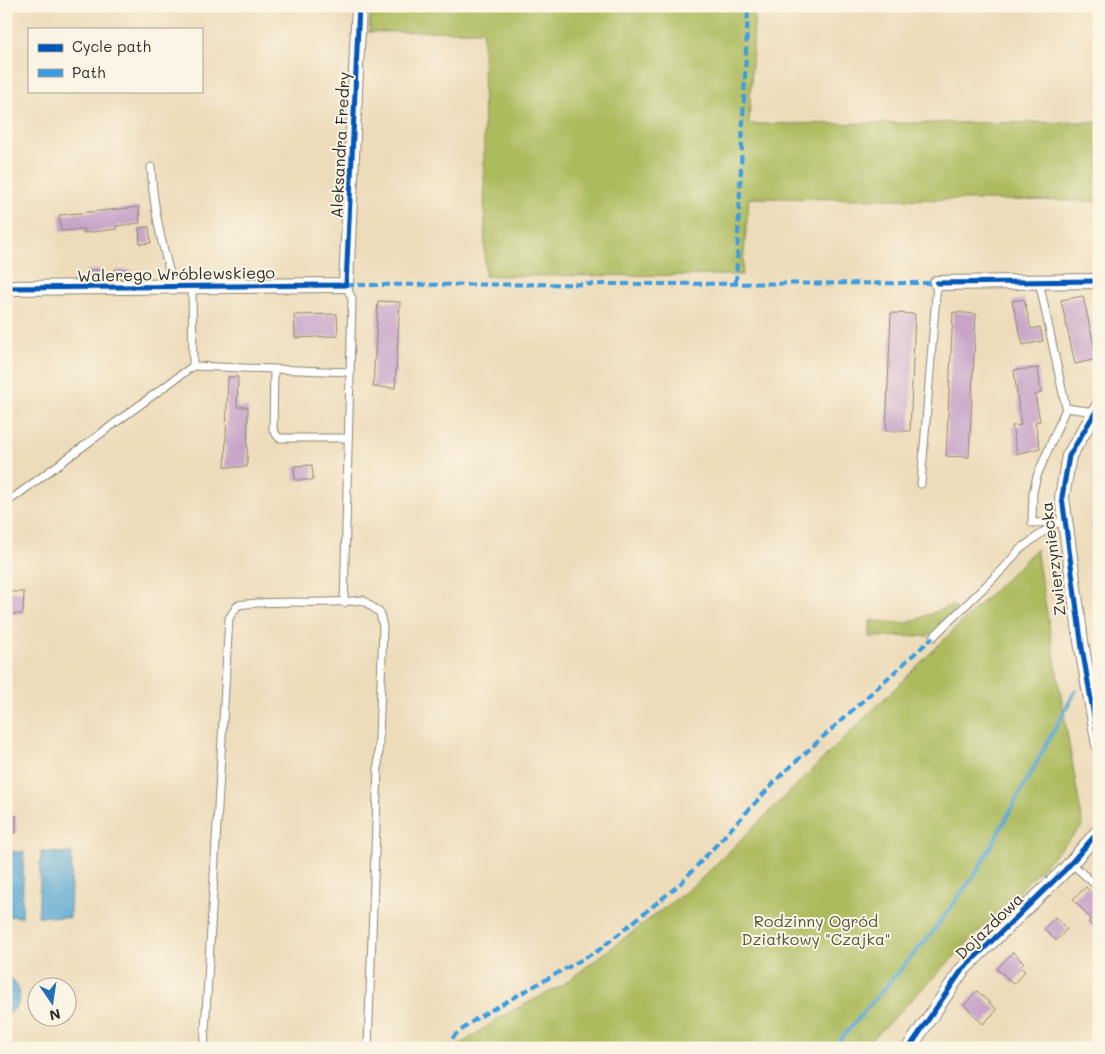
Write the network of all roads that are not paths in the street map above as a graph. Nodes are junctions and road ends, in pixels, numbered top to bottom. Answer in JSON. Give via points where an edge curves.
{"nodes":[{"id":1,"x":359,"y":6,"type":"edge"},
{"id":2,"x":151,"y":168,"type":"dead end"},
{"id":3,"x":1099,"y":280,"type":"edge"},
{"id":4,"x":1039,"y":281,"type":"junction"},
{"id":5,"x":937,"y":283,"type":"joint"},
{"id":6,"x":346,"y":285,"type":"junction"},
{"id":7,"x":174,"y":286,"type":"junction"},
{"id":8,"x":192,"y":286,"type":"junction"},
{"id":9,"x":6,"y":288,"type":"edge"},
{"id":10,"x":193,"y":366,"type":"junction"},
{"id":11,"x":274,"y":369,"type":"junction"},
{"id":12,"x":350,"y":372,"type":"junction"},
{"id":13,"x":1066,"y":408,"type":"junction"},
{"id":14,"x":1097,"y":409,"type":"edge"},
{"id":15,"x":348,"y":438,"type":"junction"},
{"id":16,"x":921,"y":484,"type":"dead end"},
{"id":17,"x":6,"y":503,"type":"edge"},
{"id":18,"x":1065,"y":521,"type":"junction"},
{"id":19,"x":344,"y":602,"type":"junction"},
{"id":20,"x":934,"y":637,"type":"dead end"},
{"id":21,"x":1099,"y":745,"type":"edge"},
{"id":22,"x":1099,"y":831,"type":"edge"},
{"id":23,"x":1071,"y":863,"type":"junction"},
{"id":24,"x":1099,"y":888,"type":"edge"},
{"id":25,"x":204,"y":1048,"type":"edge"},
{"id":26,"x":368,"y":1048,"type":"edge"},
{"id":27,"x":909,"y":1048,"type":"edge"}],
"edges":[{"from":1,"to":6,"type":"street","name":"Aleksandra Fredry"},
{"from":2,"to":7,"type":"lane","via":[[153,198]]},
{"from":3,"to":4,"type":"street"},
{"from":4,"to":5,"type":"street"},
{"from":4,"to":13,"type":"lane"},
{"from":5,"to":16,"type":"lane"},
{"from":6,"to":8,"type":"street","name":"Walerego Wróblewskiego"},
{"from":6,"to":12,"type":"lane","via":[[352,298]]},
{"from":7,"to":8,"type":"street","name":"Walerego Wróblewskiego"},
{"from":7,"to":9,"type":"street","name":"Walerego Wróblewskiego"},
{"from":8,"to":10,"type":"lane"},
{"from":10,"to":11,"type":"lane"},
{"from":10,"to":17,"type":"lane"},
{"from":11,"to":12,"type":"lane"},
{"from":11,"to":15,"type":"lane","via":[[273,430],[279,438]]},
{"from":12,"to":15,"type":"lane"},
{"from":13,"to":14,"type":"lane"},
{"from":13,"to":18,"type":"lane","via":[[1037,476],[1032,522]]},
{"from":14,"to":18,"type":"street","name":"Zwierzyniecka","via":[[1069,456],[1062,497]]},
{"from":15,"to":19,"type":"lane"},
{"from":18,"to":20,"type":"lane","via":[[1054,524],[1019,550]]},
{"from":18,"to":21,"type":"street","name":"Zwierzyniecka"},
{"from":19,"to":25,"type":"lane","via":[[238,605],[229,618]]},
{"from":19,"to":26,"type":"lane","via":[[362,600],[380,613],[383,627]]},
{"from":22,"to":23,"type":"street","name":"Dojazdowa"},
{"from":23,"to":24,"type":"lane"},
{"from":23,"to":27,"type":"street","name":"Dojazdowa","via":[[962,970]]}]}
